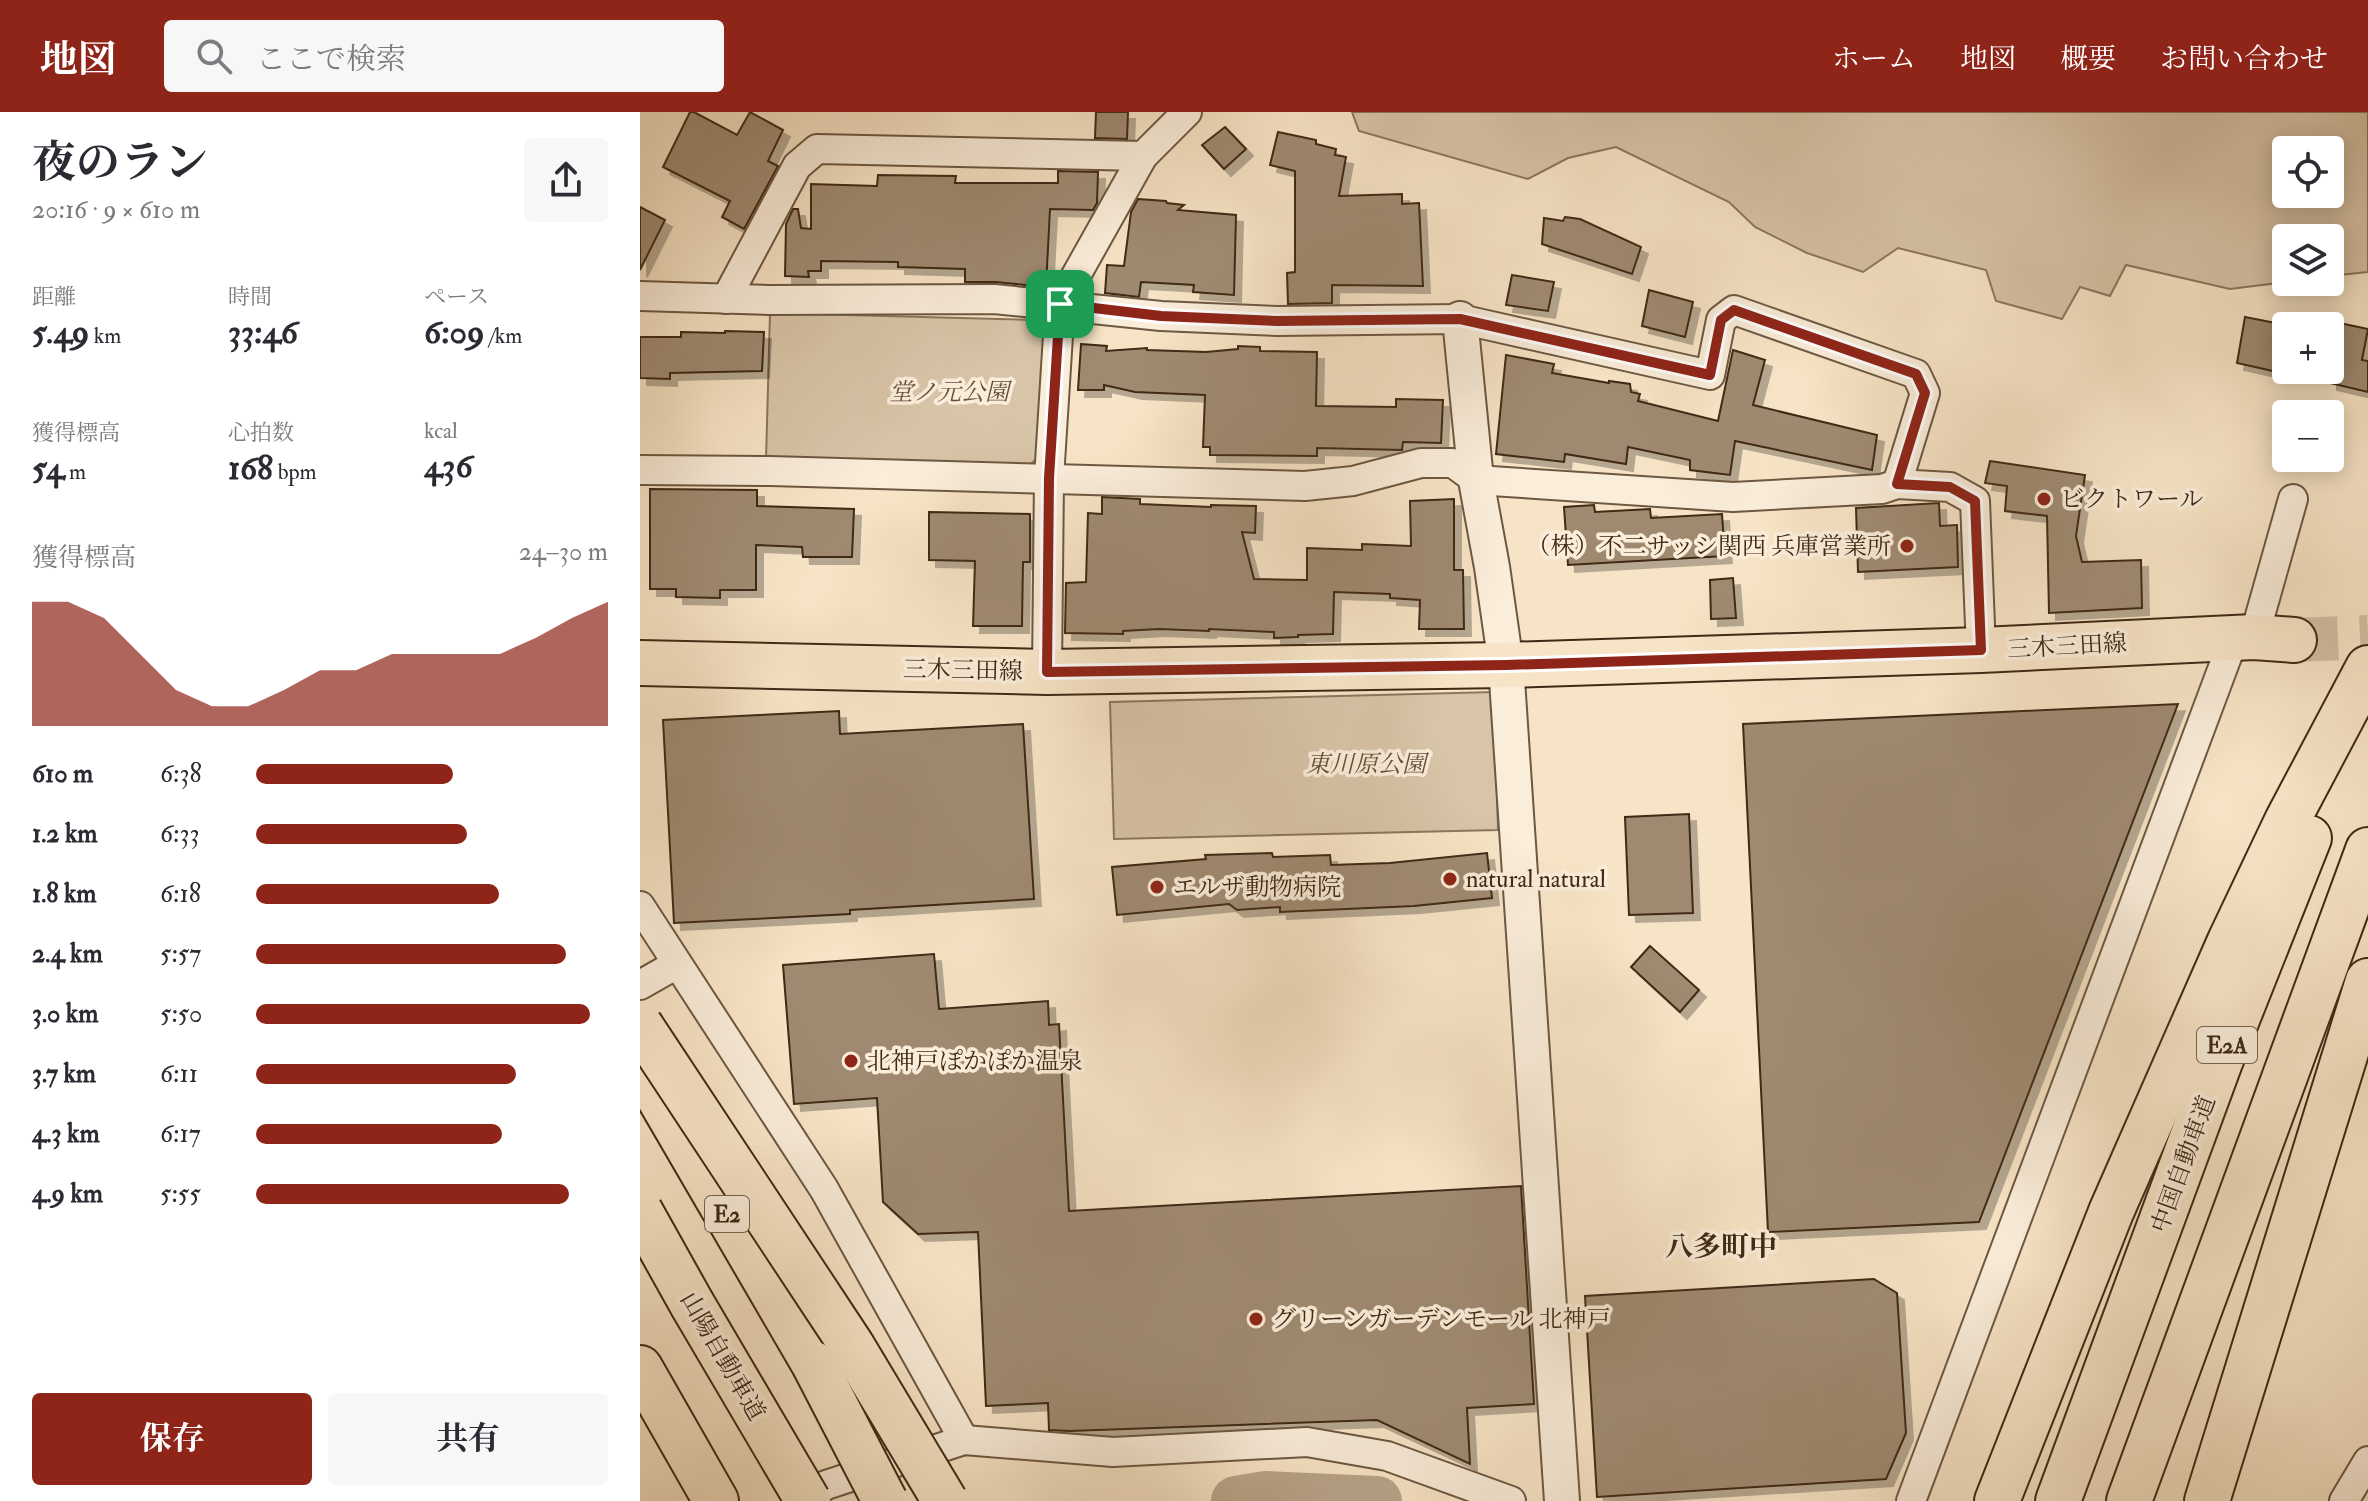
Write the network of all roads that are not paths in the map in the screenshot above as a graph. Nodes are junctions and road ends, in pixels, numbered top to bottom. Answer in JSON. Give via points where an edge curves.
{"nodes":[{"id":1,"x":1187,"y":112,"type":"edge"},
{"id":2,"x":1143,"y":156,"type":"junction"},
{"id":3,"x":640,"y":296,"type":"edge"},
{"id":4,"x":726,"y":299,"type":"junction"},
{"id":5,"x":1060,"y":304,"type":"junction"},
{"id":6,"x":1460,"y":319,"type":"junction"},
{"id":7,"x":640,"y":470,"type":"edge"},
{"id":8,"x":1049,"y":478,"type":"junction"},
{"id":9,"x":1476,"y":480,"type":"junction"},
{"id":10,"x":1897,"y":484,"type":"junction"},
{"id":11,"x":2293,"y":499,"type":"dead end"},
{"id":12,"x":2260,"y":638,"type":"junction"},
{"id":13,"x":1981,"y":650,"type":"junction"},
{"id":14,"x":640,"y":663,"type":"edge"},
{"id":15,"x":1506,"y":665,"type":"junction"},
{"id":16,"x":2368,"y":668,"type":"edge"},
{"id":17,"x":1047,"y":672,"type":"junction"},
{"id":18,"x":2368,"y":696,"type":"edge"},
{"id":19,"x":2368,"y":850,"type":"edge"},
{"id":20,"x":640,"y":906,"type":"edge"},
{"id":21,"x":677,"y":964,"type":"junction"},
{"id":22,"x":2368,"y":981,"type":"edge"},
{"id":23,"x":640,"y":985,"type":"edge"},
{"id":24,"x":640,"y":1025,"type":"edge"},
{"id":25,"x":640,"y":1065,"type":"edge"},
{"id":26,"x":640,"y":1211,"type":"edge"},
{"id":27,"x":640,"y":1368,"type":"edge"},
{"id":28,"x":964,"y":1440,"type":"junction"},
{"id":29,"x":2368,"y":1461,"type":"edge"},
{"id":30,"x":716,"y":1501,"type":"edge"},
{"id":31,"x":800,"y":1501,"type":"edge"},
{"id":32,"x":808,"y":1501,"type":"edge"},
{"id":33,"x":885,"y":1501,"type":"edge"},
{"id":34,"x":945,"y":1501,"type":"edge"},
{"id":35,"x":1511,"y":1501,"type":"edge"},
{"id":36,"x":1562,"y":1501,"type":"edge"},
{"id":37,"x":1911,"y":1501,"type":"edge"},
{"id":38,"x":1997,"y":1501,"type":"edge"},
{"id":39,"x":2058,"y":1501,"type":"edge"},
{"id":40,"x":2129,"y":1501,"type":"edge"},
{"id":41,"x":2207,"y":1501,"type":"edge"},
{"id":42,"x":2344,"y":1501,"type":"edge"}],
"edges":[{"from":1,"to":2,"type":"street"},
{"from":2,"to":4,"type":"street","via":[[817,149],[797,166]]},
{"from":2,"to":5,"type":"street"},
{"from":3,"to":4,"type":"street"},
{"from":4,"to":5,"type":"street","via":[[994,299]]},
{"from":5,"to":6,"type":"street","via":[[1161,316],[1277,321]]},
{"from":5,"to":8,"type":"street"},
{"from":6,"to":9,"type":"street"},
{"from":6,"to":10,"type":"street","via":[[1710,375],[1721,320],[1734,310],[1916,374],[1925,393]]},
{"from":7,"to":8,"type":"street"},
{"from":8,"to":9,"type":"street","via":[[1305,486],[1353,481],[1421,463],[1453,463]]},
{"from":8,"to":17,"type":"street"},
{"from":9,"to":10,"type":"street","via":[[1733,497]]},
{"from":9,"to":15,"type":"street"},
{"from":10,"to":13,"type":"street","via":[[1950,487],[1975,501]]},
{"from":11,"to":12,"type":"street"},
{"from":12,"to":13,"type":"main road","name":"三木三田線"},
{"from":12,"to":37,"type":"street"},
{"from":13,"to":15,"type":"main road","name":"三木三田線"},
{"from":14,"to":17,"type":"main road","name":"三木三田線"},
{"from":15,"to":17,"type":"main road","name":"三木三田線"},
{"from":15,"to":36,"type":"street"},
{"from":16,"to":38,"type":"main road","via":[[2230,941],[2111,1212]]},
{"from":18,"to":39,"type":"main road","name":"中国自動車道","number":"E2A","via":[[2220,1062]]},
{"from":19,"to":40,"type":"main road","number":"E2A"},
{"from":20,"to":21,"type":"street"},
{"from":21,"to":23,"type":"street"},
{"from":21,"to":28,"type":"street","via":[[824,1189]]},
{"from":22,"to":41,"type":"main road"},
{"from":24,"to":34,"type":"main road","bridge":true,"via":[[852,1346]]},
{"from":25,"to":33,"type":"main road","number":"E2","bridge":true,"via":[[814,1364]]},
{"from":26,"to":32,"type":"main road","name":"山陽自動車道","bridge":true},
{"from":27,"to":30,"type":"main road"},
{"from":28,"to":31,"type":"street","via":[[826,1485]]},
{"from":28,"to":35,"type":"street","via":[[1113,1452],[1307,1442],[1387,1456]]},
{"from":29,"to":42,"type":"street"}]}
